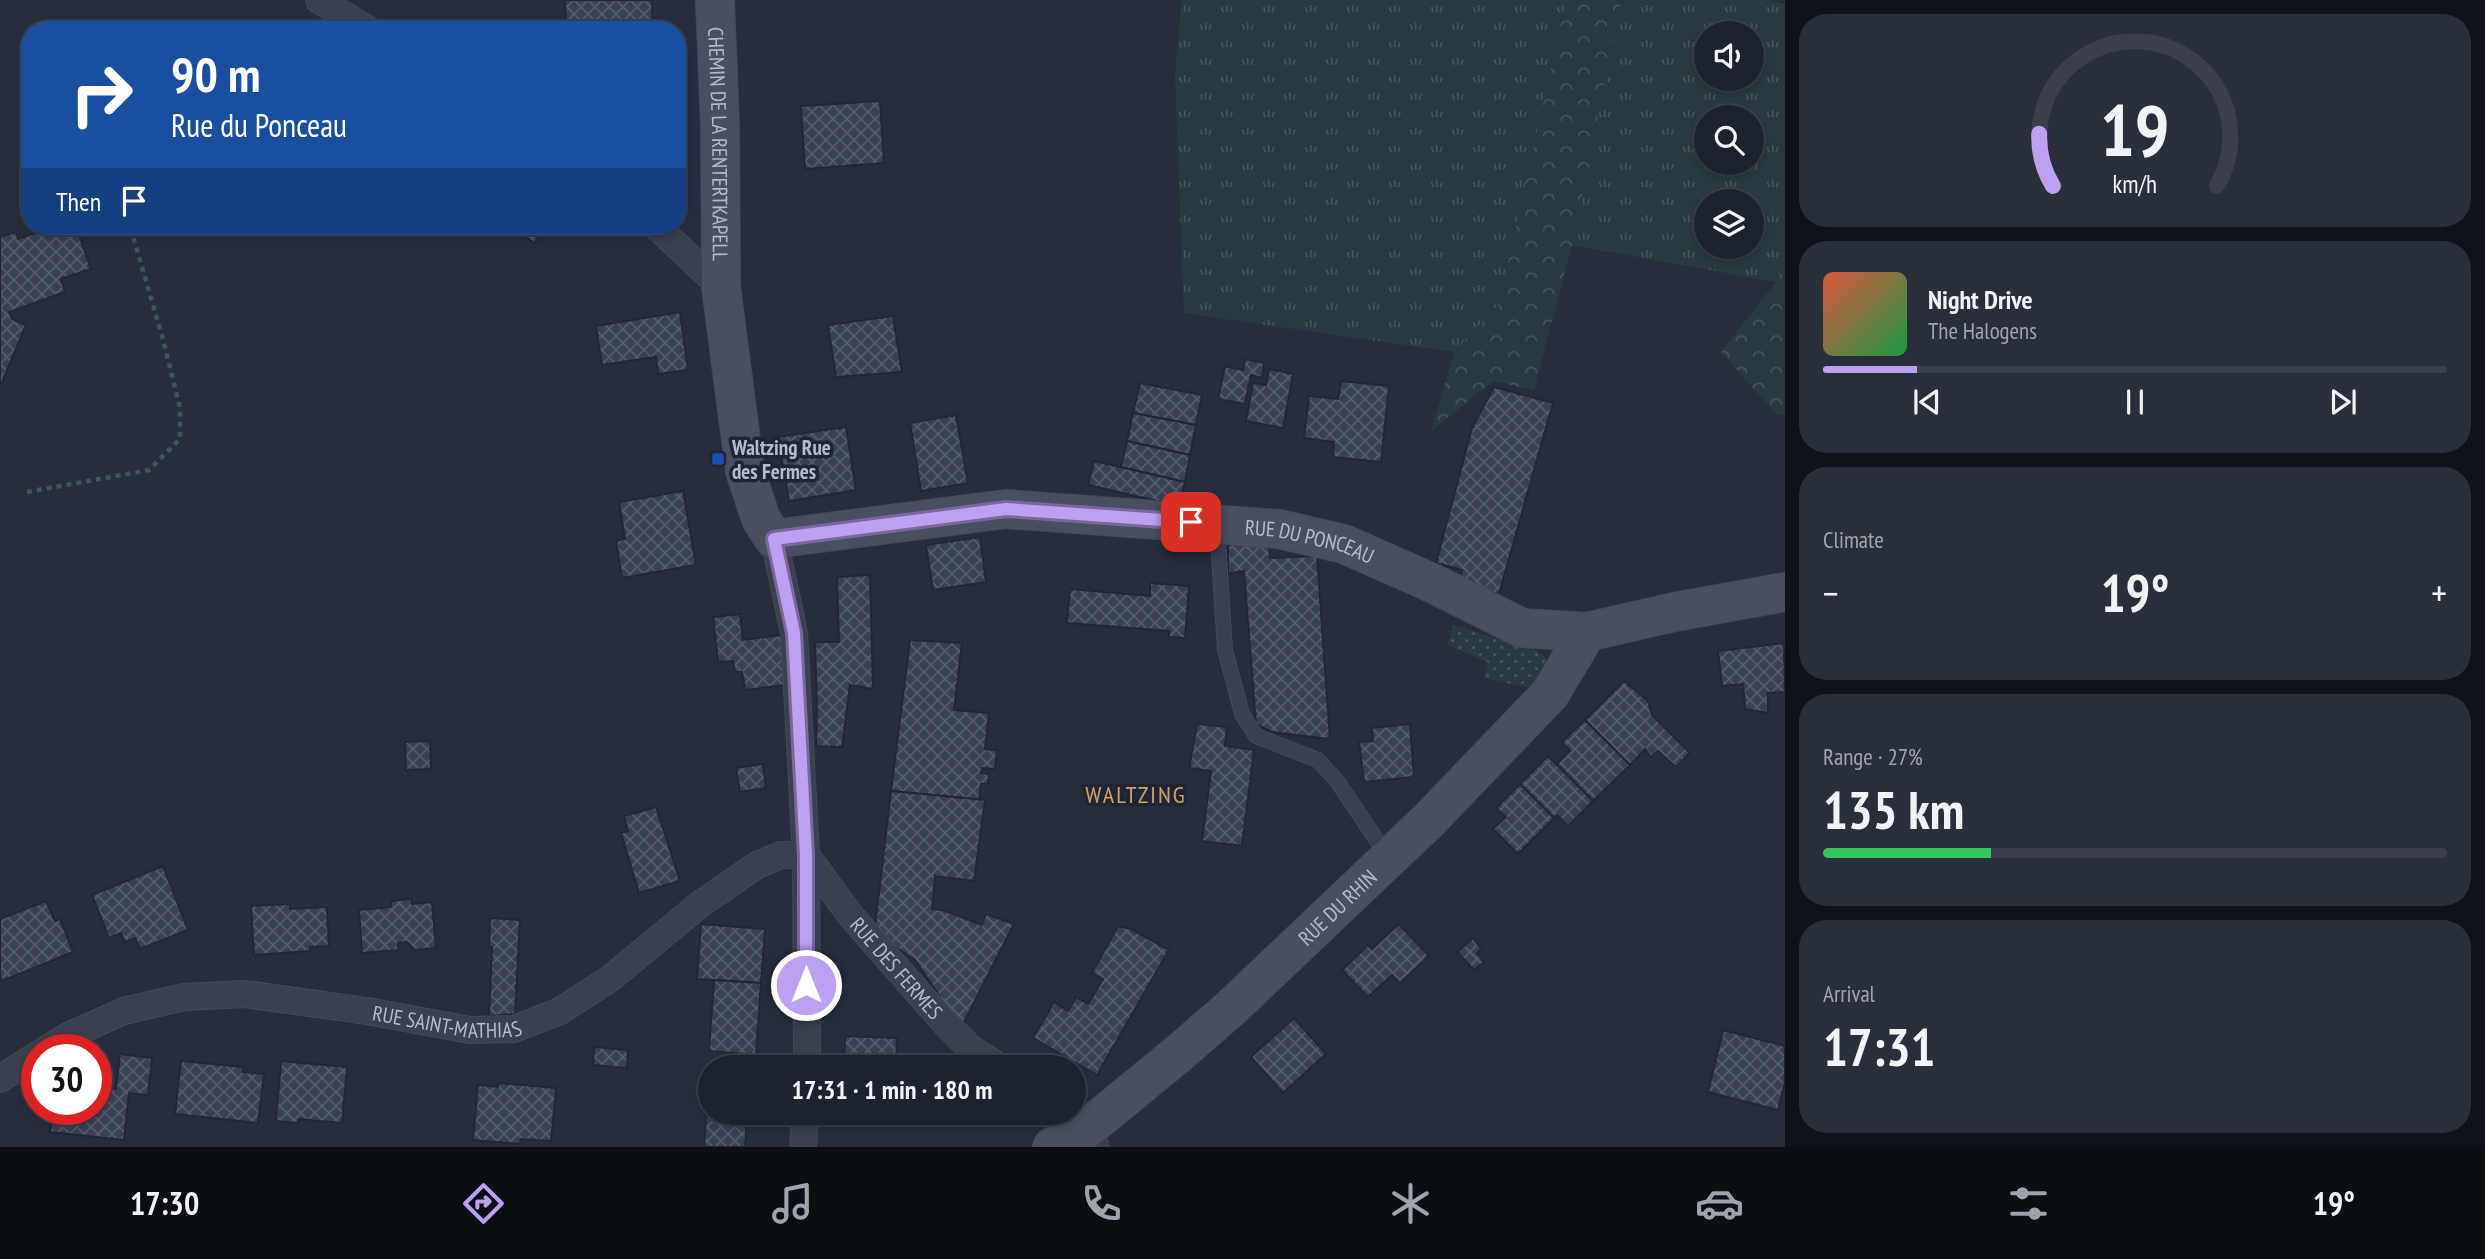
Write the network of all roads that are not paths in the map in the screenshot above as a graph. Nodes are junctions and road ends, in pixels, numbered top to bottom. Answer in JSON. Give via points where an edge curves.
{"nodes":[{"id":1,"x":319,"y":0,"type":"edge"},
{"id":2,"x":715,"y":0,"type":"edge"},
{"id":3,"x":354,"y":21,"type":"edge"},
{"id":4,"x":666,"y":235,"type":"edge"},
{"id":5,"x":721,"y":287,"type":"junction"},
{"id":6,"x":1217,"y":524,"type":"junction"},
{"id":7,"x":774,"y":539,"type":"junction"},
{"id":8,"x":1785,"y":592,"type":"edge"},
{"id":9,"x":1587,"y":632,"type":"junction"},
{"id":10,"x":806,"y":855,"type":"junction"},
{"id":11,"x":1389,"y":858,"type":"junction"},
{"id":12,"x":72,"y":1034,"type":"edge"},
{"id":13,"x":807,"y":1055,"type":"edge"},
{"id":14,"x":981,"y":1055,"type":"edge"},
{"id":15,"x":21,"y":1065,"type":"edge"},
{"id":16,"x":0,"y":1079,"type":"edge"},
{"id":17,"x":804,"y":1125,"type":"edge"},
{"id":18,"x":1075,"y":1135,"type":"edge"},
{"id":19,"x":803,"y":1147,"type":"edge"}],
"edges":[{"from":1,"to":3,"type":"street"},
{"from":2,"to":5,"type":"street","name":"CHEMIN DE LA RENTERTKAPELL"},
{"from":4,"to":5,"type":"street"},
{"from":5,"to":7,"type":"street","via":[[745,471],[761,519]]},
{"from":6,"to":7,"type":"street","name":"RUE DU PONCEAU","via":[[1006,509]]},
{"from":6,"to":9,"type":"street","name":"RUE DU PONCEAU","via":[[1279,529],[1344,544],[1522,628]]},
{"from":6,"to":11,"type":"lane","via":[[1225,650],[1242,714],[1256,736],[1318,760]]},
{"from":7,"to":10,"type":"street","via":[[794,633]]},
{"from":8,"to":9,"type":"street","name":"RUE DU PONCEAU"},
{"from":9,"to":11,"type":"street","name":"RUE DU RHIN","via":[[1550,694]]},
{"from":10,"to":12,"type":"street","name":"RUE SAINT-MATHIAS","via":[[781,855],[757,865],[699,905],[611,978],[560,1011],[514,1029],[470,1030],[308,1002],[233,995],[184,997],[124,1011]]},
{"from":10,"to":13,"type":"street"},
{"from":10,"to":14,"type":"street","name":"RUE DES FERMES","via":[[851,916],[944,1022]]},
{"from":11,"to":18,"type":"street","name":"RUE DU RHIN","via":[[1231,1008]]},
{"from":15,"to":16,"type":"street"},
{"from":17,"to":19,"type":"street"}]}
